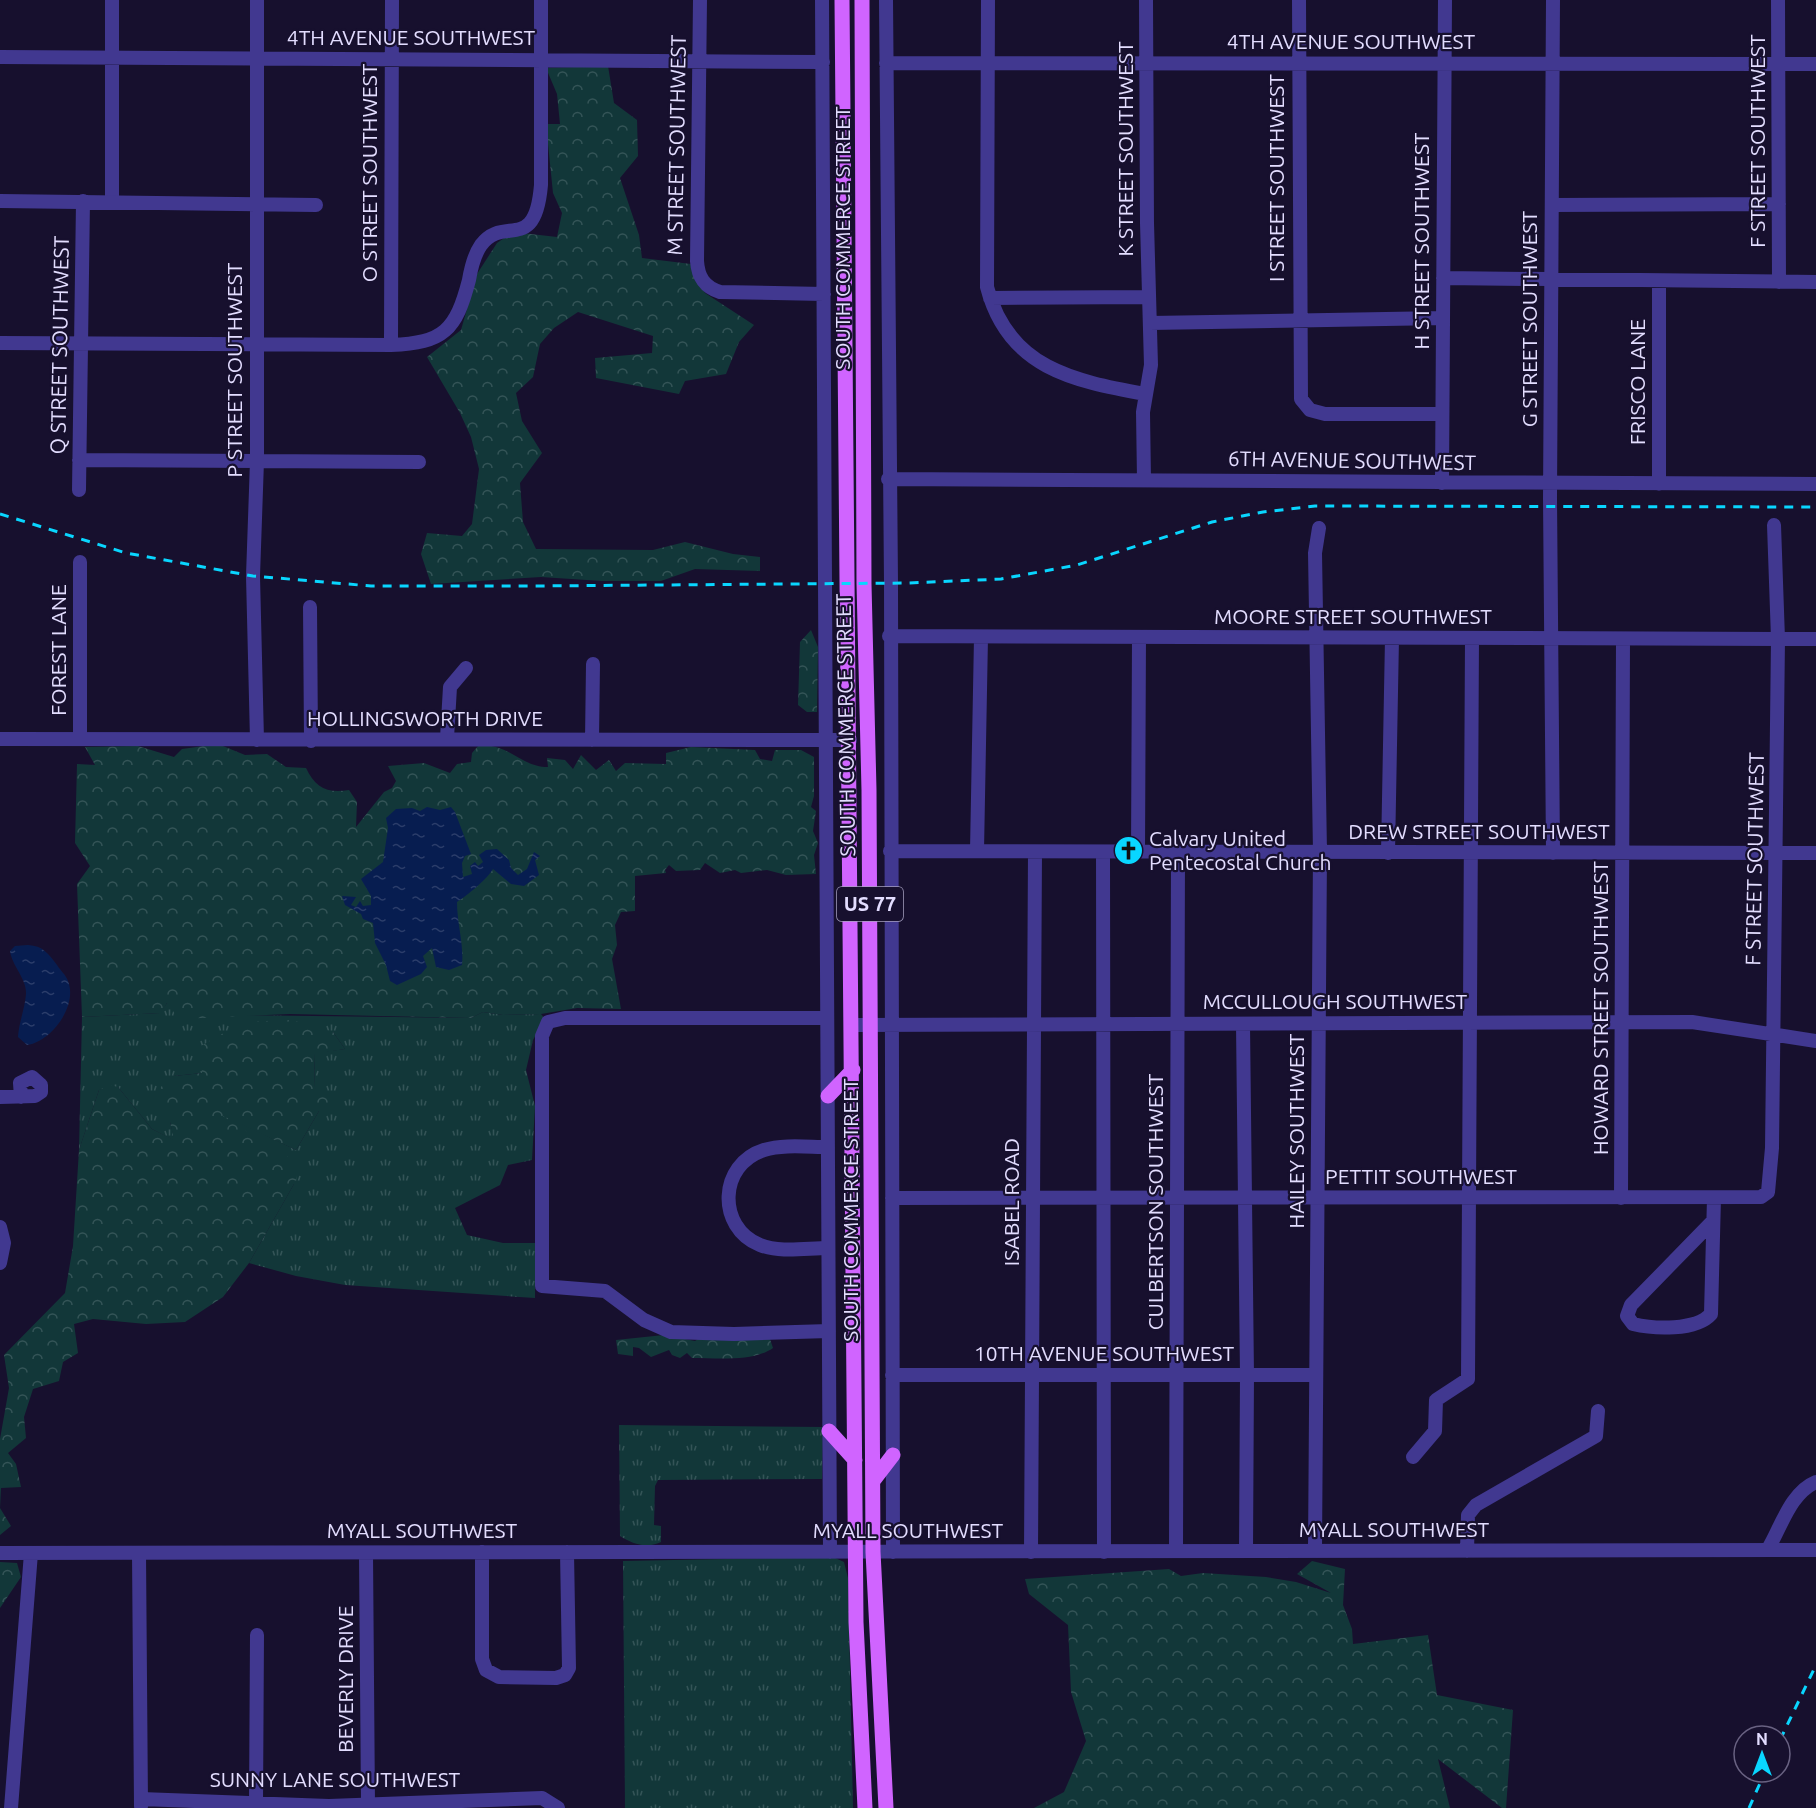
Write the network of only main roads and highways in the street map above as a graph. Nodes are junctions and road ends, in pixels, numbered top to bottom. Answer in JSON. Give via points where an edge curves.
{"nodes":[{"id":1,"x":842,"y":0,"type":"edge"},
{"id":2,"x":862,"y":0,"type":"edge"},
{"id":3,"x":850,"y":740,"type":"junction"},
{"id":4,"x":869,"y":790,"type":"junction"},
{"id":5,"x":853,"y":1070,"type":"junction"},
{"id":6,"x":828,"y":1096,"type":"road end"},
{"id":7,"x":829,"y":1431,"type":"road end"},
{"id":8,"x":893,"y":1455,"type":"road end"},
{"id":9,"x":855,"y":1460,"type":"junction"},
{"id":10,"x":873,"y":1481,"type":"junction"},
{"id":11,"x":865,"y":1808,"type":"edge"},
{"id":12,"x":886,"y":1808,"type":"edge"}],
"edges":[{"from":1,"to":3,"type":"main road","name":"SOUTH COMMERCE STREET","number":"US 77","via":[[845,584]]},
{"from":2,"to":4,"type":"main road","name":"SOUTH COMMERCE STREET","number":"US 77","via":[[864,584]]},
{"from":3,"to":4,"type":"main road","via":[[855,744],[861,776]]},
{"from":3,"to":5,"type":"main road","name":"SOUTH COMMERCE STREET","number":"US 77"},
{"from":4,"to":10,"type":"main road","name":"SOUTH COMMERCE STREET","number":"US 77"},
{"from":5,"to":6,"type":"main road"},
{"from":5,"to":9,"type":"main road","name":"SOUTH COMMERCE STREET","number":"US 77"},
{"from":7,"to":9,"type":"main road"},
{"from":8,"to":10,"type":"main road"},
{"from":9,"to":11,"type":"main road","name":"SOUTH COMMERCE STREET","number":"US 77","via":[[856,1622]]},
{"from":10,"to":12,"type":"main road","name":"SOUTH COMMERCE STREET","number":"US 77"}]}
